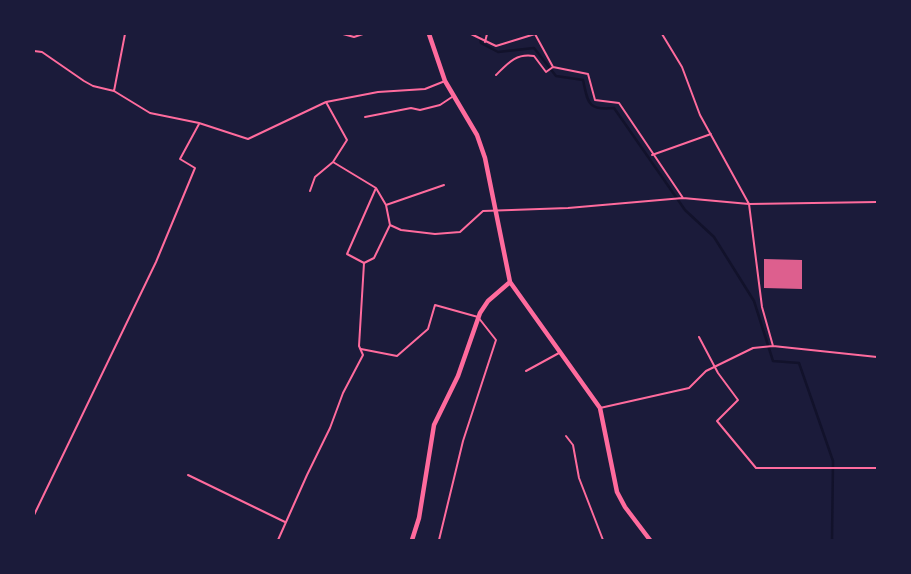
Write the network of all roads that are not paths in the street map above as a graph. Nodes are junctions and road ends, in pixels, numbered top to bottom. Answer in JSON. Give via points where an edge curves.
{"nodes":[{"id":1,"x":125,"y":34,"type":"edge"},
{"id":2,"x":343,"y":34,"type":"edge"},
{"id":3,"x":363,"y":34,"type":"edge"},
{"id":4,"x":429,"y":34,"type":"edge"},
{"id":5,"x":471,"y":34,"type":"edge"},
{"id":6,"x":487,"y":34,"type":"edge"},
{"id":7,"x":535,"y":34,"type":"edge"},
{"id":8,"x":662,"y":34,"type":"edge"},
{"id":9,"x":485,"y":41,"type":"junction"},
{"id":10,"x":34,"y":51,"type":"edge"},
{"id":11,"x":553,"y":67,"type":"junction"},
{"id":12,"x":496,"y":75,"type":"dead end"},
{"id":13,"x":445,"y":80,"type":"junction"},
{"id":14,"x":114,"y":91,"type":"junction"},
{"id":15,"x":452,"y":97,"type":"junction"},
{"id":16,"x":326,"y":102,"type":"junction"},
{"id":17,"x":365,"y":117,"type":"dead end"},
{"id":18,"x":199,"y":123,"type":"junction"},
{"id":19,"x":711,"y":134,"type":"junction"},
{"id":20,"x":652,"y":155,"type":"junction"},
{"id":21,"x":333,"y":162,"type":"junction"},
{"id":22,"x":444,"y":185,"type":"dead end"},
{"id":23,"x":376,"y":188,"type":"junction"},
{"id":24,"x":310,"y":191,"type":"dead end"},
{"id":25,"x":683,"y":198,"type":"junction"},
{"id":26,"x":877,"y":202,"type":"edge"},
{"id":27,"x":749,"y":204,"type":"junction"},
{"id":28,"x":386,"y":205,"type":"junction"},
{"id":29,"x":496,"y":211,"type":"junction"},
{"id":30,"x":390,"y":225,"type":"junction"},
{"id":31,"x":364,"y":263,"type":"junction"},
{"id":32,"x":510,"y":282,"type":"junction"},
{"id":33,"x":478,"y":317,"type":"junction"},
{"id":34,"x":699,"y":337,"type":"dead end"},
{"id":35,"x":773,"y":346,"type":"junction"},
{"id":36,"x":361,"y":350,"type":"junction"},
{"id":37,"x":561,"y":352,"type":"junction"},
{"id":38,"x":877,"y":357,"type":"edge"},
{"id":39,"x":716,"y":368,"type":"junction"},
{"id":40,"x":526,"y":371,"type":"dead end"},
{"id":41,"x":600,"y":408,"type":"junction"},
{"id":42,"x":566,"y":436,"type":"dead end"},
{"id":43,"x":877,"y":468,"type":"edge"},
{"id":44,"x":188,"y":475,"type":"dead end"},
{"id":45,"x":34,"y":515,"type":"edge"},
{"id":46,"x":286,"y":522,"type":"junction"},
{"id":47,"x":278,"y":540,"type":"edge"},
{"id":48,"x":412,"y":540,"type":"edge"},
{"id":49,"x":439,"y":540,"type":"edge"},
{"id":50,"x":603,"y":540,"type":"edge"},
{"id":51,"x":650,"y":540,"type":"edge"}],
"edges":[{"from":1,"to":14,"type":"lane"},
{"from":2,"to":3,"type":"lane","via":[[354,37]]},
{"from":4,"to":13,"type":"street"},
{"from":5,"to":9,"type":"lane"},
{"from":6,"to":9,"type":"lane"},
{"from":7,"to":9,"type":"lane","via":[[496,46]]},
{"from":7,"to":11,"type":"lane"},
{"from":8,"to":19,"type":"lane","via":[[682,67],[700,115]]},
{"from":10,"to":14,"type":"lane","via":[[42,52],[93,86]]},
{"from":11,"to":12,"type":"lane","via":[[546,72],[534,56],[525,55],[511,60]]},
{"from":11,"to":20,"type":"lane","via":[[588,74],[596,100],[619,103]]},
{"from":13,"to":15,"type":"street"},
{"from":13,"to":16,"type":"lane","via":[[425,88],[378,92]]},
{"from":14,"to":18,"type":"lane","via":[[150,113]]},
{"from":15,"to":17,"type":"lane","via":[[420,110],[411,108]]},
{"from":15,"to":29,"type":"street","via":[[477,135]]},
{"from":16,"to":18,"type":"lane","via":[[248,139]]},
{"from":16,"to":21,"type":"lane","via":[[347,140]]},
{"from":18,"to":45,"type":"lane","via":[[180,159],[195,168],[156,262]]},
{"from":19,"to":20,"type":"lane"},
{"from":19,"to":27,"type":"lane"},
{"from":20,"to":25,"type":"lane"},
{"from":21,"to":23,"type":"lane"},
{"from":21,"to":24,"type":"lane","via":[[315,177]]},
{"from":22,"to":28,"type":"lane"},
{"from":23,"to":28,"type":"lane"},
{"from":23,"to":31,"type":"lane","via":[[347,254]]},
{"from":25,"to":27,"type":"lane"},
{"from":25,"to":29,"type":"lane"},
{"from":26,"to":27,"type":"lane"},
{"from":27,"to":35,"type":"lane","via":[[761,297]]},
{"from":28,"to":30,"type":"lane"},
{"from":29,"to":30,"type":"lane","via":[[483,211],[460,232],[435,234],[400,230]]},
{"from":29,"to":32,"type":"street"},
{"from":30,"to":31,"type":"lane","via":[[374,258]]},
{"from":31,"to":36,"type":"lane"},
{"from":32,"to":33,"type":"street","via":[[488,301]]},
{"from":32,"to":37,"type":"street"},
{"from":33,"to":36,"type":"lane","via":[[435,305],[428,329],[397,356]]},
{"from":33,"to":48,"type":"street","via":[[458,376],[434,425],[419,518]]},
{"from":33,"to":49,"type":"lane","via":[[496,340],[463,441]]},
{"from":34,"to":39,"type":"lane"},
{"from":35,"to":38,"type":"lane"},
{"from":35,"to":39,"type":"lane","via":[[753,348]]},
{"from":36,"to":46,"type":"lane","via":[[363,355]]},
{"from":37,"to":40,"type":"lane"},
{"from":37,"to":41,"type":"street"},
{"from":39,"to":41,"type":"lane","via":[[706,372],[689,388]]},
{"from":39,"to":43,"type":"lane","via":[[738,400],[717,421],[756,468]]},
{"from":41,"to":51,"type":"street","via":[[617,492]]},
{"from":42,"to":50,"type":"lane","via":[[573,445],[579,478]]},
{"from":44,"to":46,"type":"lane"},
{"from":46,"to":47,"type":"lane"}]}
